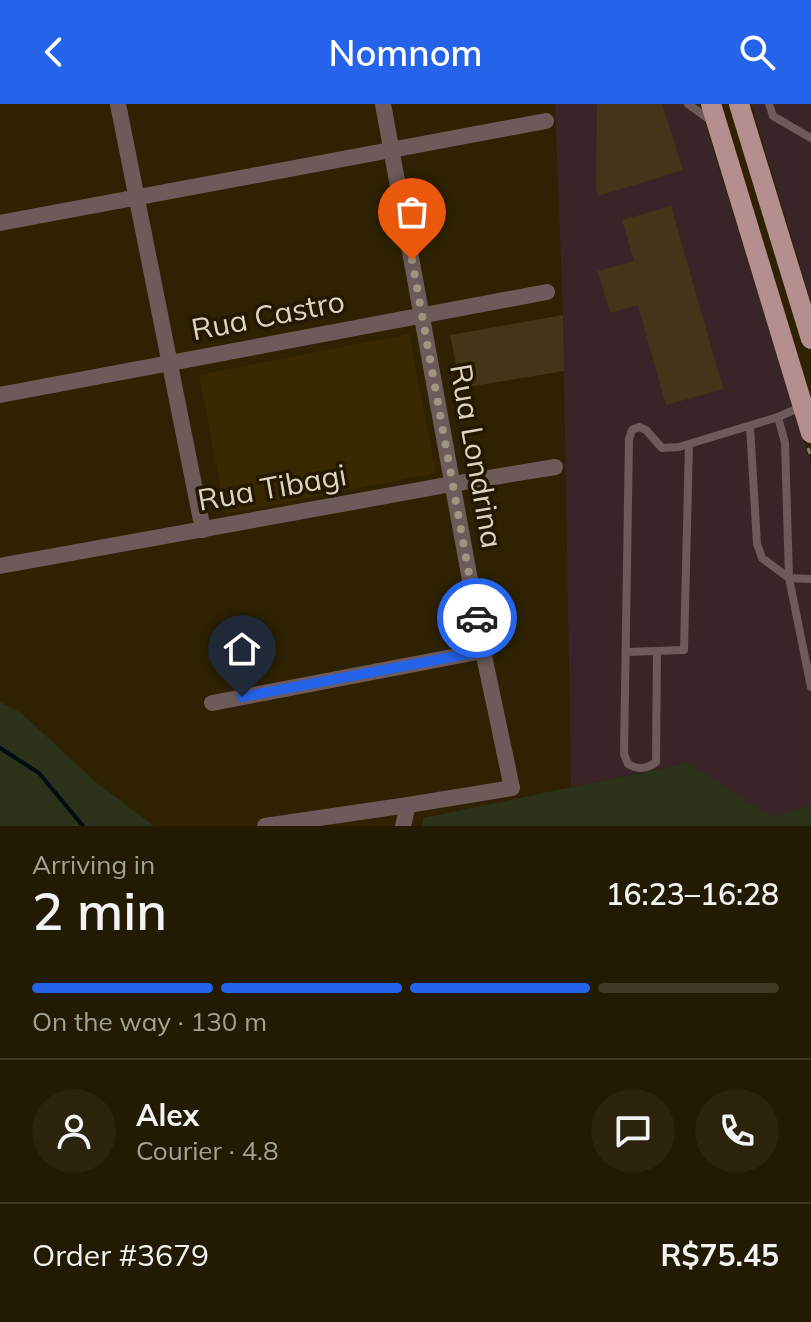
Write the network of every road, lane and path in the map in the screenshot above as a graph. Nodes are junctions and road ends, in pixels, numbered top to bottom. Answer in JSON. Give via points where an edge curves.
{"nodes":[{"id":1,"x":118,"y":104,"type":"edge"},
{"id":2,"x":383,"y":104,"type":"edge"},
{"id":3,"x":688,"y":104,"type":"edge"},
{"id":4,"x":711,"y":104,"type":"edge"},
{"id":5,"x":739,"y":104,"type":"edge"},
{"id":6,"x":769,"y":104,"type":"edge"},
{"id":7,"x":546,"y":121,"type":"dead end"},
{"id":8,"x":717,"y":125,"type":"junction"},
{"id":9,"x":811,"y":138,"type":"edge"},
{"id":10,"x":392,"y":149,"type":"junction"},
{"id":11,"x":136,"y":196,"type":"junction"},
{"id":12,"x":0,"y":223,"type":"edge"},
{"id":13,"x":547,"y":292,"type":"dead end"},
{"id":14,"x":423,"y":315,"type":"junction"},
{"id":15,"x":811,"y":339,"type":"edge"},
{"id":16,"x":169,"y":363,"type":"junction"},
{"id":17,"x":0,"y":395,"type":"edge"},
{"id":18,"x":803,"y":406,"type":"junction"},
{"id":19,"x":778,"y":417,"type":"junction"},
{"id":20,"x":750,"y":426,"type":"junction"},
{"id":21,"x":811,"y":433,"type":"edge"},
{"id":22,"x":689,"y":444,"type":"junction"},
{"id":23,"x":555,"y":467,"type":"dead end"},
{"id":24,"x":452,"y":484,"type":"junction"},
{"id":25,"x":203,"y":530,"type":"junction"},
{"id":26,"x":0,"y":566,"type":"edge"},
{"id":27,"x":789,"y":578,"type":"junction"},
{"id":28,"x":811,"y":579,"type":"edge"},
{"id":29,"x":483,"y":651,"type":"junction"},
{"id":30,"x":657,"y":651,"type":"junction"},
{"id":31,"x":627,"y":652,"type":"junction"},
{"id":32,"x":811,"y":687,"type":"edge"},
{"id":33,"x":212,"y":703,"type":"dead end"},
{"id":34,"x":408,"y":805,"type":"junction"},
{"id":35,"x":265,"y":826,"type":"edge"},
{"id":36,"x":403,"y":826,"type":"edge"}],
"edges":[{"from":1,"to":11,"type":"street"},
{"from":2,"to":10,"type":"street","name":"Rua Londrina"},
{"from":3,"to":8,"type":"lane"},
{"from":4,"to":8,"type":"main road"},
{"from":5,"to":15,"type":"main road"},
{"from":6,"to":9,"type":"lane","via":[[773,116]]},
{"from":7,"to":10,"type":"street"},
{"from":8,"to":18,"type":"main road"},
{"from":10,"to":11,"type":"street"},
{"from":10,"to":14,"type":"street","name":"Rua Londrina"},
{"from":11,"to":12,"type":"street"},
{"from":11,"to":16,"type":"street"},
{"from":13,"to":14,"type":"street","name":"Rua Castro"},
{"from":14,"to":16,"type":"street","name":"Rua Castro"},
{"from":14,"to":24,"type":"street","name":"Rua Londrina"},
{"from":16,"to":17,"type":"street","name":"Rua Castro"},
{"from":16,"to":25,"type":"street"},
{"from":18,"to":19,"type":"lane"},
{"from":18,"to":21,"type":"main road"},
{"from":19,"to":20,"type":"lane"},
{"from":19,"to":27,"type":"lane","via":[[785,443]]},
{"from":20,"to":22,"type":"lane"},
{"from":20,"to":27,"type":"lane","via":[[757,544],[762,558]]},
{"from":22,"to":30,"type":"lane","via":[[684,650]]},
{"from":22,"to":31,"type":"lane","via":[[662,448],[639,427],[629,439]]},
{"from":23,"to":24,"type":"street","name":"Rua Tibagi"},
{"from":24,"to":25,"type":"street","name":"Rua Tibagi"},
{"from":24,"to":29,"type":"street","name":"Rua Londrina"},
{"from":25,"to":26,"type":"street","name":"Rua Tibagi"},
{"from":27,"to":28,"type":"lane"},
{"from":27,"to":32,"type":"lane"},
{"from":29,"to":33,"type":"street"},
{"from":29,"to":34,"type":"street","name":"Rua Londrina","via":[[512,788]]},
{"from":30,"to":31,"type":"lane"},
{"from":30,"to":31,"type":"lane","via":[[656,762],[634,768],[624,754]]},
{"from":34,"to":35,"type":"street"},
{"from":34,"to":36,"type":"street"}]}
